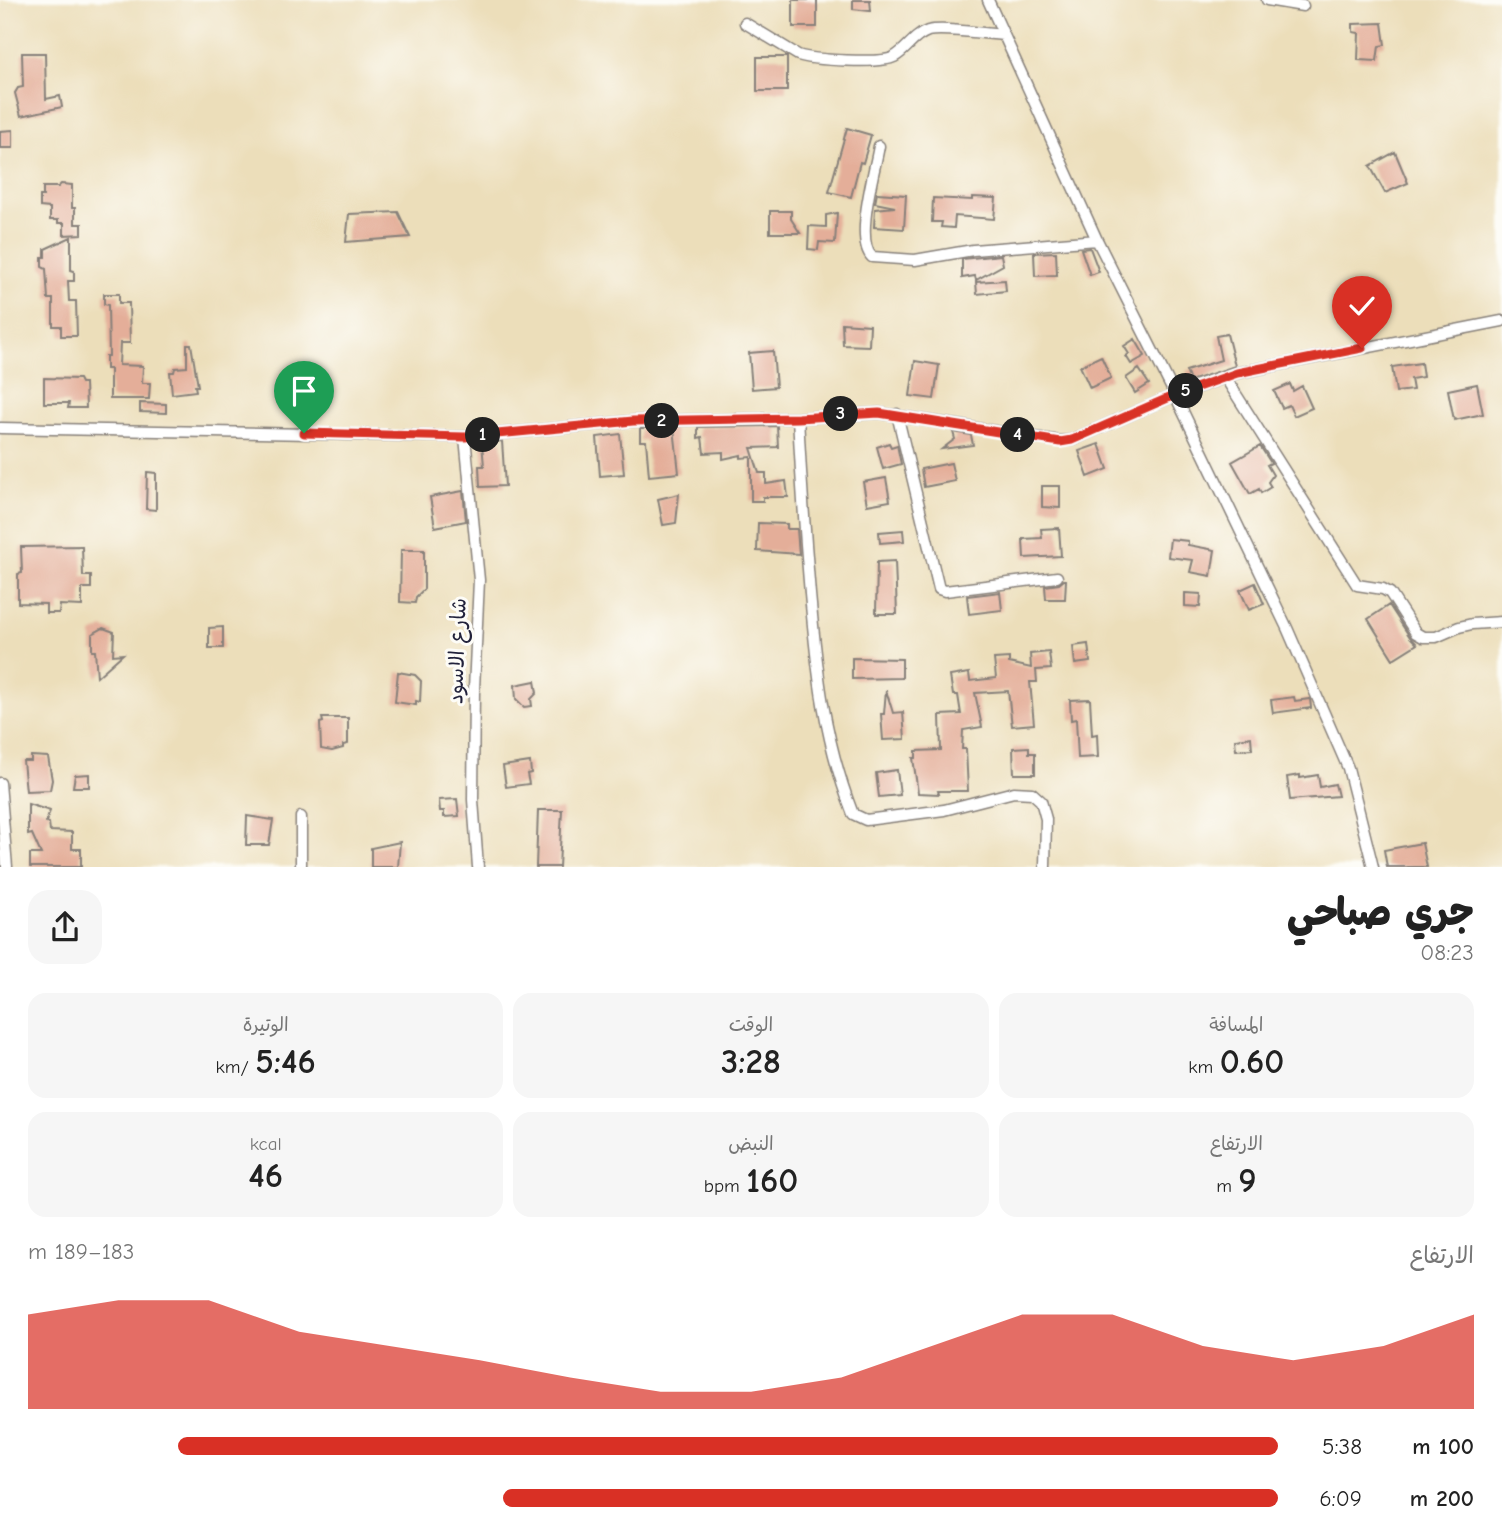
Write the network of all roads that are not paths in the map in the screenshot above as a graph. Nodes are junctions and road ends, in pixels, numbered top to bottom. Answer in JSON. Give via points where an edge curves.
{"nodes":[{"id":1,"x":988,"y":0,"type":"edge"},
{"id":2,"x":1268,"y":0,"type":"edge"},
{"id":3,"x":1303,"y":6,"type":"dead end"},
{"id":4,"x":745,"y":23,"type":"dead end"},
{"id":5,"x":1004,"y":35,"type":"junction"},
{"id":6,"x":879,"y":146,"type":"dead end"},
{"id":7,"x":1097,"y":240,"type":"junction"},
{"id":8,"x":1502,"y":321,"type":"edge"},
{"id":9,"x":1225,"y":377,"type":"junction"},
{"id":10,"x":1175,"y":395,"type":"junction"},
{"id":11,"x":897,"y":414,"type":"junction"},
{"id":12,"x":798,"y":418,"type":"junction"},
{"id":13,"x":0,"y":428,"type":"edge"},
{"id":14,"x":465,"y":437,"type":"junction"},
{"id":15,"x":1057,"y":577,"type":"dead end"},
{"id":16,"x":1502,"y":622,"type":"edge"},
{"id":17,"x":0,"y":783,"type":"edge"},
{"id":18,"x":301,"y":817,"type":"dead end"},
{"id":19,"x":7,"y":867,"type":"edge"},
{"id":20,"x":301,"y":867,"type":"edge"},
{"id":21,"x":478,"y":867,"type":"edge"},
{"id":22,"x":1045,"y":867,"type":"edge"},
{"id":23,"x":1373,"y":867,"type":"edge"}],
"edges":[{"from":1,"to":5,"type":"street"},
{"from":2,"to":3,"type":"street"},
{"from":4,"to":5,"type":"street","via":[[798,55],[841,60],[891,58],[929,31]]},
{"from":5,"to":7,"type":"street"},
{"from":6,"to":7,"type":"street","via":[[865,226],[865,248],[872,257],[915,260],[973,250]]},
{"from":7,"to":10,"type":"street"},
{"from":8,"to":9,"type":"street"},
{"from":9,"to":10,"type":"street"},
{"from":9,"to":16,"type":"street","via":[[1357,584],[1390,593],[1423,637],[1472,624]]},
{"from":10,"to":11,"type":"street","via":[[1060,442]]},
{"from":10,"to":23,"type":"street","via":[[1287,628],[1348,768]]},
{"from":11,"to":12,"type":"street"},
{"from":11,"to":15,"type":"street","via":[[939,589]]},
{"from":12,"to":14,"type":"street","via":[[633,421]]},
{"from":12,"to":22,"type":"street","via":[[818,683],[837,769],[853,814],[866,820],[943,810],[1014,792],[1032,793],[1041,802],[1046,819]]},
{"from":13,"to":14,"type":"street"},
{"from":14,"to":21,"type":"street","name":"شارع الاسود","via":[[479,580],[473,773]]},
{"from":17,"to":19,"type":"street"},
{"from":18,"to":20,"type":"street"}]}
